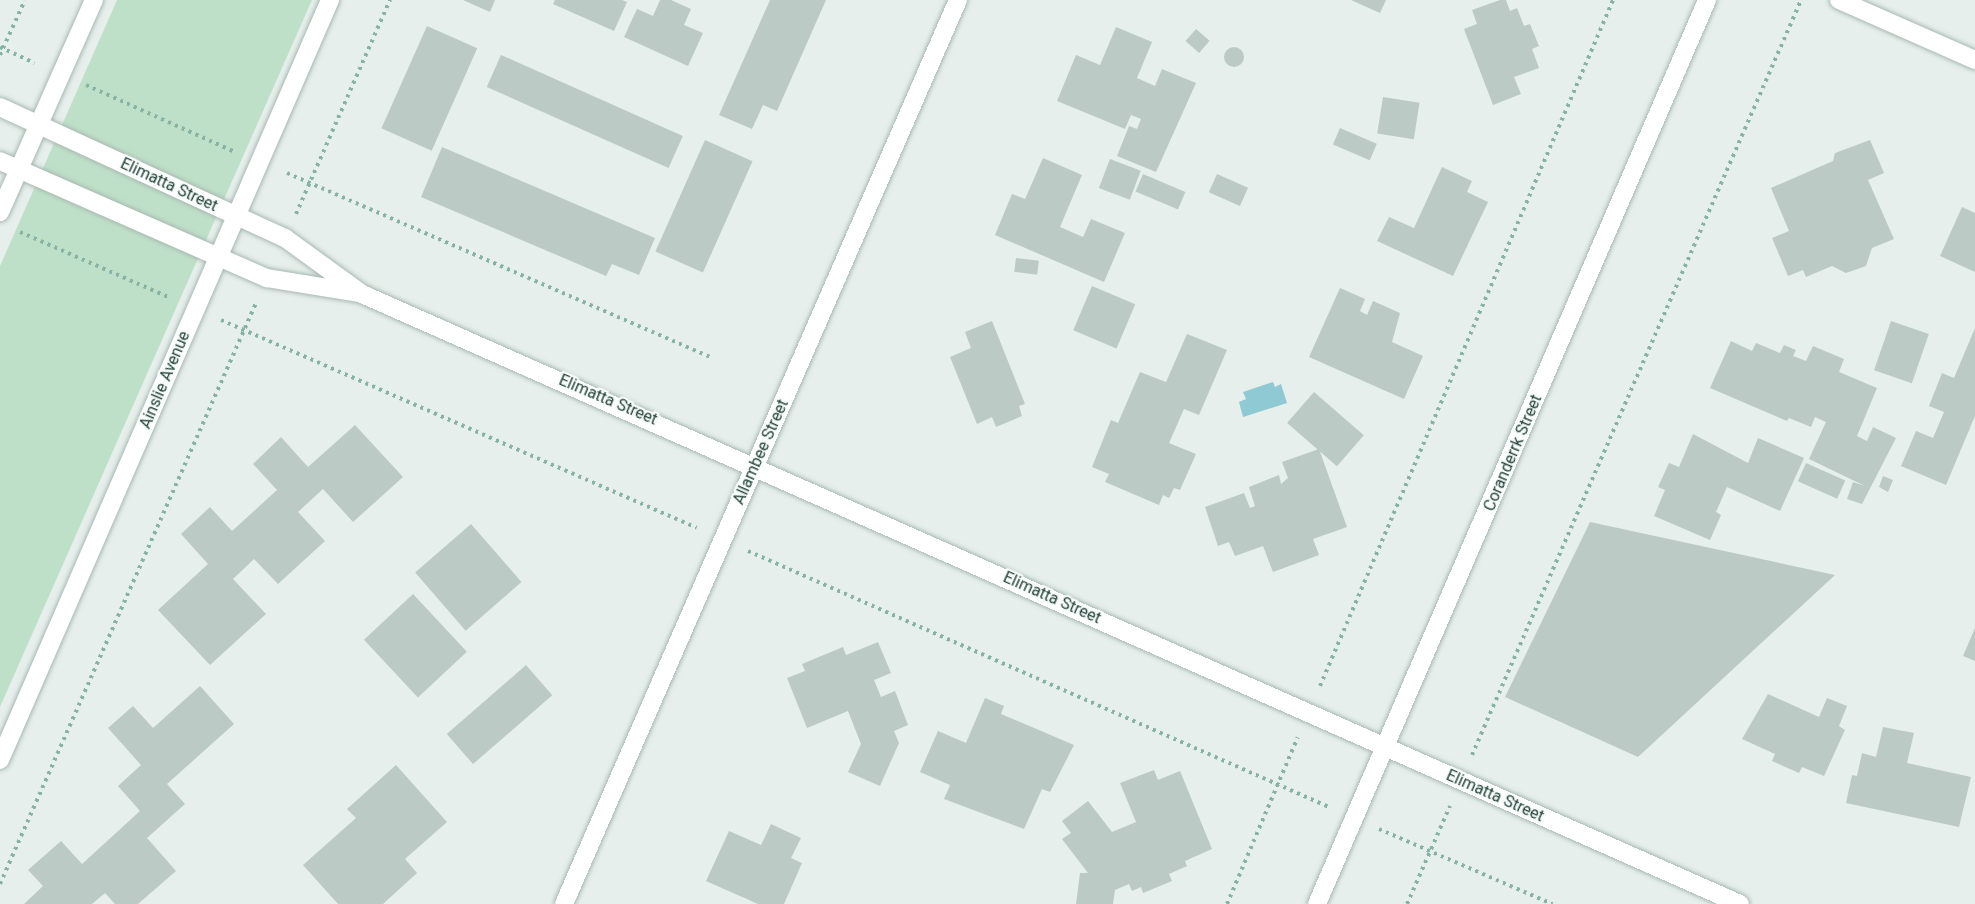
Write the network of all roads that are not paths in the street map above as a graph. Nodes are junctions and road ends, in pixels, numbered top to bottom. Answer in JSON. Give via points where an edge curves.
{"nodes":[{"id":1,"x":94,"y":0,"type":"edge"},
{"id":2,"x":330,"y":0,"type":"edge"},
{"id":3,"x":958,"y":0,"type":"edge"},
{"id":4,"x":1707,"y":0,"type":"edge"},
{"id":5,"x":1839,"y":0,"type":"edge"},
{"id":6,"x":1975,"y":60,"type":"edge"},
{"id":7,"x":0,"y":107,"type":"edge"},
{"id":8,"x":38,"y":124,"type":"junction"},
{"id":9,"x":0,"y":160,"type":"edge"},
{"id":10,"x":19,"y":169,"type":"junction"},
{"id":11,"x":0,"y":212,"type":"edge"},
{"id":12,"x":235,"y":215,"type":"junction"},
{"id":13,"x":217,"y":256,"type":"junction"},
{"id":14,"x":362,"y":294,"type":"junction"},
{"id":15,"x":756,"y":465,"type":"junction"},
{"id":16,"x":1386,"y":748,"type":"junction"},
{"id":17,"x":0,"y":760,"type":"edge"},
{"id":18,"x":564,"y":904,"type":"edge"},
{"id":19,"x":1317,"y":904,"type":"edge"},
{"id":20,"x":1740,"y":904,"type":"edge"}],
"edges":[{"from":1,"to":8,"type":"street"},
{"from":2,"to":12,"type":"street","name":"Ainslie Avenue"},
{"from":3,"to":15,"type":"street","name":"Allambee Street"},
{"from":4,"to":16,"type":"street","name":"Coranderrk Street"},
{"from":5,"to":6,"type":"street"},
{"from":7,"to":8,"type":"street","name":"Elimatta Street"},
{"from":8,"to":10,"type":"street"},
{"from":8,"to":12,"type":"street","name":"Elimatta Street"},
{"from":9,"to":10,"type":"street","name":"Elimatta Street"},
{"from":10,"to":11,"type":"street"},
{"from":10,"to":13,"type":"street","name":"Elimatta Street"},
{"from":12,"to":13,"type":"street","name":"Ainslie Avenue"},
{"from":12,"to":14,"type":"street","name":"Elimatta Street","via":[[285,238]]},
{"from":13,"to":14,"type":"street","name":"Elimatta Street","via":[[267,278]]},
{"from":13,"to":17,"type":"street","name":"Ainslie Avenue"},
{"from":14,"to":15,"type":"street","name":"Elimatta Street"},
{"from":15,"to":16,"type":"street","name":"Elimatta Street"},
{"from":15,"to":18,"type":"street","name":"Allambee Street"},
{"from":16,"to":19,"type":"street","name":"Coranderrk Street"},
{"from":16,"to":20,"type":"street","name":"Elimatta Street"}]}
